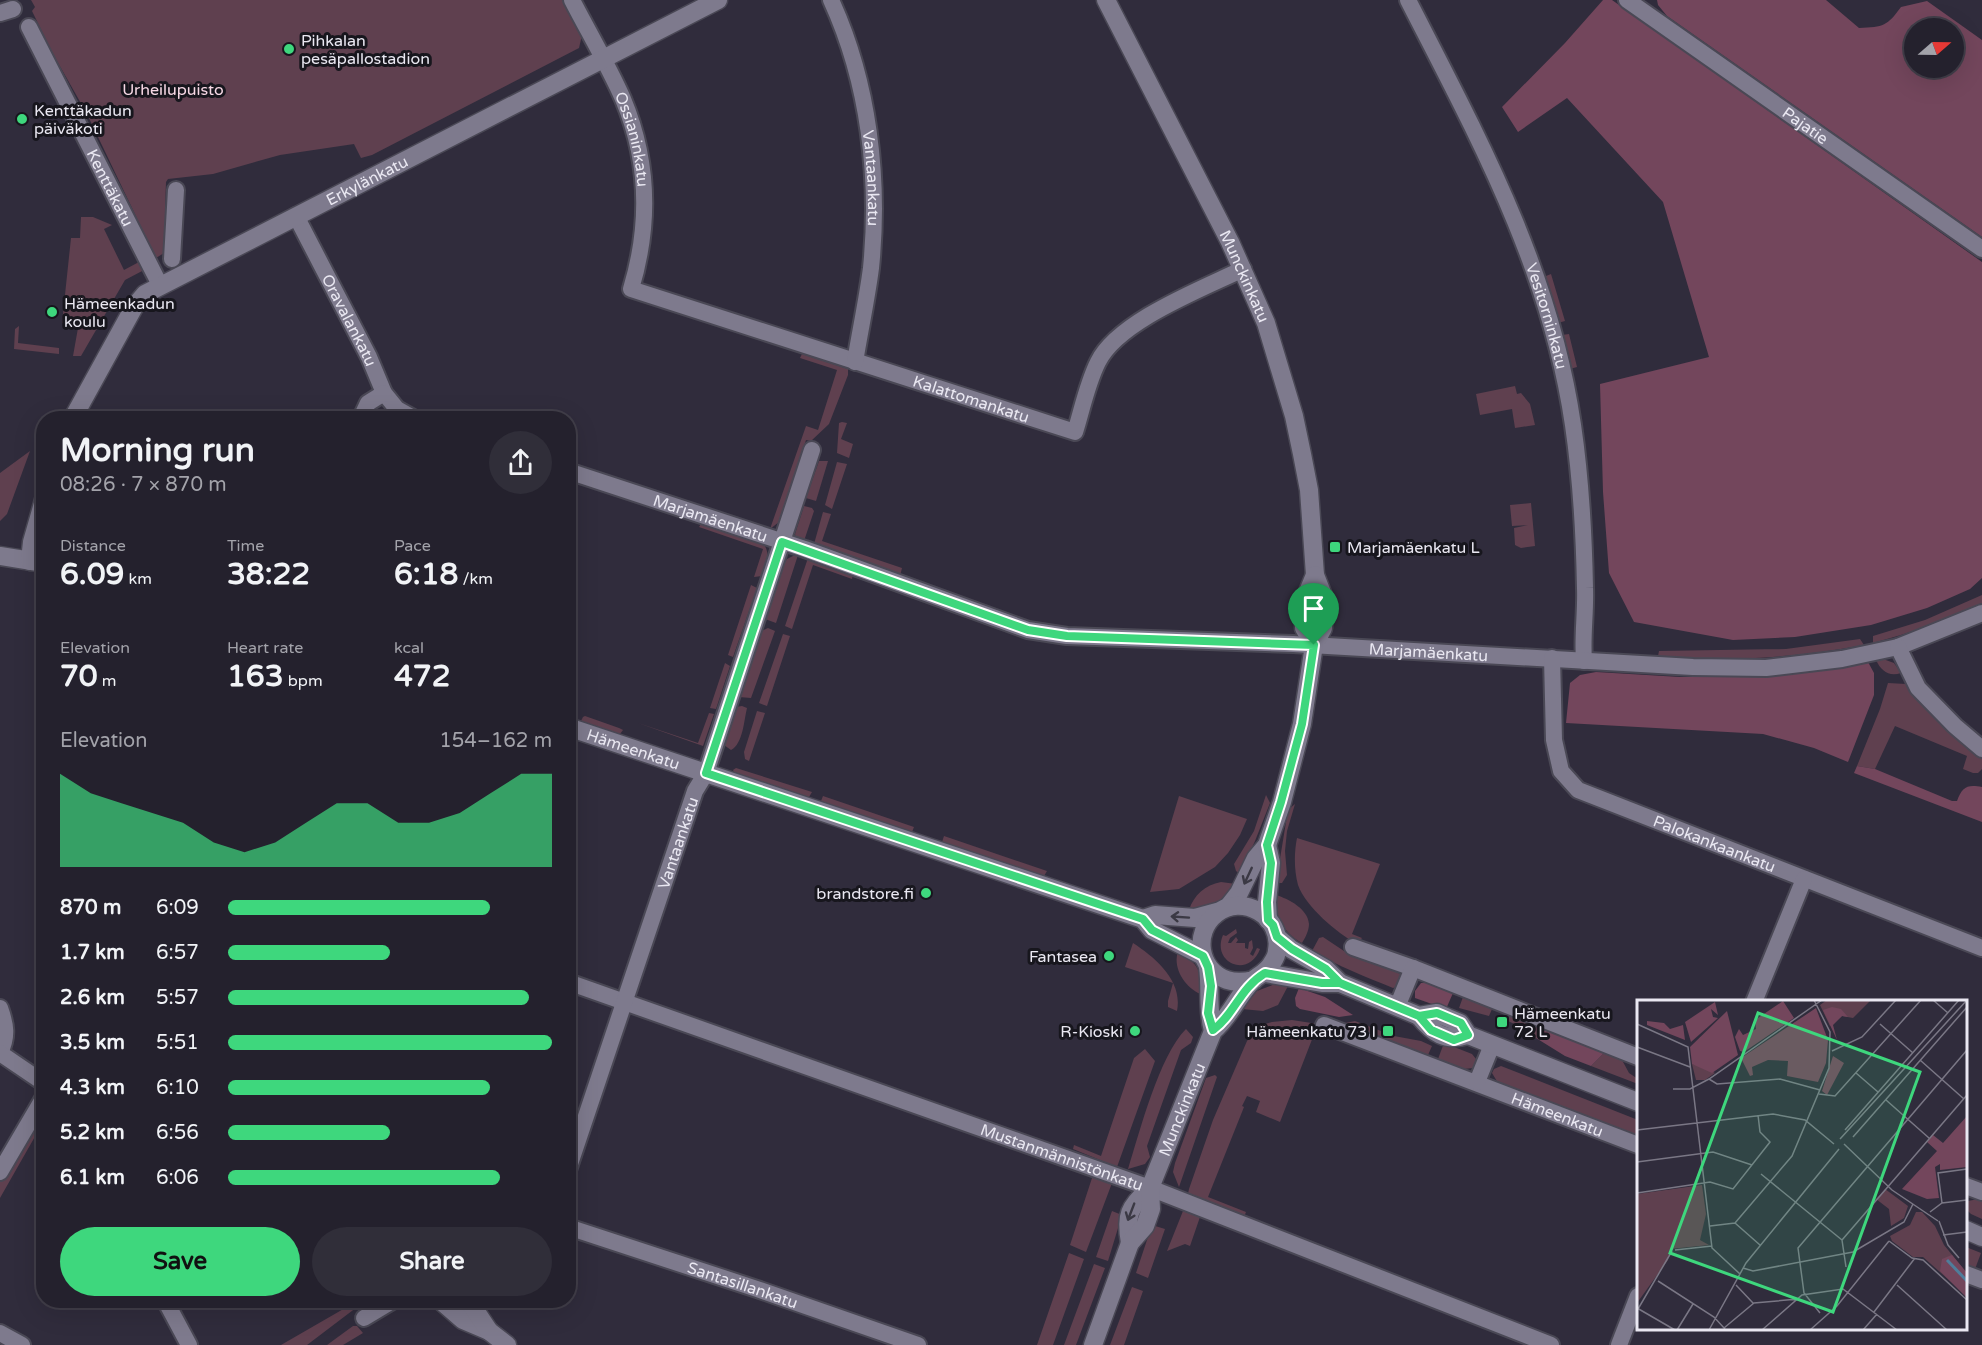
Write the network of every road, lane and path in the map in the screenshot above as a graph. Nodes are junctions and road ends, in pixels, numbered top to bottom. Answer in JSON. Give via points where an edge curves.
{"nodes":[{"id":1,"x":572,"y":0,"type":"edge"},
{"id":2,"x":718,"y":0,"type":"edge"},
{"id":3,"x":831,"y":0,"type":"edge"},
{"id":4,"x":1106,"y":0,"type":"edge"},
{"id":5,"x":1408,"y":0,"type":"edge"},
{"id":6,"x":1627,"y":0,"type":"edge"},
{"id":7,"x":29,"y":27,"type":"dead end"},
{"id":8,"x":602,"y":59,"type":"junction"},
{"id":9,"x":176,"y":190,"type":"dead end"},
{"id":10,"x":296,"y":216,"type":"junction"},
{"id":11,"x":1982,"y":249,"type":"edge"},
{"id":12,"x":172,"y":259,"type":"dead end"},
{"id":13,"x":1243,"y":269,"type":"junction"},
{"id":14,"x":160,"y":285,"type":"junction"},
{"id":15,"x":631,"y":289,"type":"joint"},
{"id":16,"x":855,"y":362,"type":"junction"},
{"id":17,"x":384,"y":393,"type":"junction"},
{"id":18,"x":77,"y":411,"type":"edge"},
{"id":19,"x":364,"y":411,"type":"edge"},
{"id":20,"x":401,"y":411,"type":"edge"},
{"id":21,"x":812,"y":450,"type":"dead end"},
{"id":22,"x":576,"y":474,"type":"edge"},
{"id":23,"x":36,"y":528,"type":"edge"},
{"id":24,"x":782,"y":542,"type":"junction"},
{"id":25,"x":0,"y":556,"type":"edge"},
{"id":26,"x":36,"y":558,"type":"edge"},
{"id":27,"x":36,"y":562,"type":"edge"},
{"id":28,"x":1982,"y":613,"type":"edge"},
{"id":29,"x":1314,"y":645,"type":"junction"},
{"id":30,"x":1899,"y":647,"type":"junction"},
{"id":31,"x":1552,"y":658,"type":"junction"},
{"id":32,"x":1584,"y":660,"type":"junction"},
{"id":33,"x":576,"y":730,"type":"edge"},
{"id":34,"x":1982,"y":749,"type":"edge"},
{"id":35,"x":706,"y":773,"type":"junction"},
{"id":36,"x":1267,"y":845,"type":"junction"},
{"id":37,"x":1804,"y":879,"type":"junction"},
{"id":38,"x":1223,"y":910,"type":"junction"},
{"id":39,"x":1143,"y":919,"type":"junction"},
{"id":40,"x":1268,"y":920,"type":"junction"},
{"id":41,"x":1277,"y":937,"type":"junction"},
{"id":42,"x":1353,"y":947,"type":"dead end"},
{"id":43,"x":1982,"y":948,"type":"edge"},
{"id":44,"x":1205,"y":961,"type":"junction"},
{"id":45,"x":1413,"y":968,"type":"junction"},
{"id":46,"x":1259,"y":976,"type":"junction"},
{"id":47,"x":1340,"y":983,"type":"junction"},
{"id":48,"x":576,"y":985,"type":"edge"},
{"id":49,"x":1755,"y":1000,"type":"edge"},
{"id":50,"x":626,"y":1001,"type":"junction"},
{"id":51,"x":1397,"y":1007,"type":"junction"},
{"id":52,"x":0,"y":1008,"type":"edge"},
{"id":53,"x":1324,"y":1024,"type":"dead end"},
{"id":54,"x":1213,"y":1030,"type":"junction"},
{"id":55,"x":1492,"y":1045,"type":"junction"},
{"id":56,"x":0,"y":1053,"type":"edge"},
{"id":57,"x":1637,"y":1057,"type":"edge"},
{"id":58,"x":36,"y":1078,"type":"edge"},
{"id":59,"x":1477,"y":1082,"type":"junction"},
{"id":60,"x":1637,"y":1102,"type":"edge"},
{"id":61,"x":36,"y":1111,"type":"edge"},
{"id":62,"x":1637,"y":1145,"type":"edge"},
{"id":63,"x":576,"y":1147,"type":"edge"},
{"id":64,"x":0,"y":1172,"type":"edge"},
{"id":65,"x":1967,"y":1187,"type":"edge"},
{"id":66,"x":1150,"y":1188,"type":"junction"},
{"id":67,"x":1982,"y":1192,"type":"edge"},
{"id":68,"x":576,"y":1230,"type":"edge"},
{"id":69,"x":1967,"y":1231,"type":"edge"},
{"id":70,"x":1982,"y":1237,"type":"edge"},
{"id":71,"x":1967,"y":1275,"type":"edge"},
{"id":72,"x":1982,"y":1280,"type":"edge"},
{"id":73,"x":1637,"y":1299,"type":"edge"},
{"id":74,"x":169,"y":1308,"type":"edge"},
{"id":75,"x":380,"y":1308,"type":"edge"},
{"id":76,"x":449,"y":1308,"type":"edge"},
{"id":77,"x":474,"y":1308,"type":"edge"},
{"id":78,"x":363,"y":1318,"type":"dead end"},
{"id":79,"x":489,"y":1331,"type":"junction"},
{"id":80,"x":0,"y":1333,"type":"edge"},
{"id":81,"x":22,"y":1345,"type":"edge"},
{"id":82,"x":189,"y":1345,"type":"edge"},
{"id":83,"x":507,"y":1345,"type":"edge"},
{"id":84,"x":918,"y":1345,"type":"edge"},
{"id":85,"x":1093,"y":1345,"type":"edge"},
{"id":86,"x":1551,"y":1345,"type":"edge"},
{"id":87,"x":1619,"y":1345,"type":"edge"}],
"edges":[{"from":1,"to":8,"type":"street","name":"Ossianinkatu"},
{"from":2,"to":8,"type":"main road","name":"Erkylänkatu"},
{"from":3,"to":16,"type":"street","name":"Vantaankatu","via":[[849,46],[868,123],[873,182],[871,270]]},
{"from":4,"to":13,"type":"main road","name":"Munckinkatu"},
{"from":5,"to":32,"type":"street","name":"Vesitorninkatu","via":[[1503,190],[1556,342],[1580,484],[1585,560]]},
{"from":6,"to":11,"type":"street","name":"Pajatie"},
{"from":7,"to":14,"type":"street","name":"Kenttäkatu"},
{"from":8,"to":10,"type":"main road","name":"Erkylänkatu"},
{"from":8,"to":15,"type":"street","name":"Ossianinkatu","via":[[623,99],[642,168],[644,234]]},
{"from":9,"to":12,"type":"street"},
{"from":10,"to":14,"type":"main road","name":"Erkylänkatu"},
{"from":10,"to":17,"type":"street","name":"Oravalankatu"},
{"from":13,"to":16,"type":"street","name":"Kalattomankatu","via":[[1159,311],[1117,338],[1098,362],[1075,432]]},
{"from":13,"to":29,"type":"main road","name":"Munckinkatu","via":[[1266,323],[1294,416],[1309,490],[1315,575],[1324,598],[1323,628]]},
{"from":14,"to":18,"type":"main road","name":"Erkylänkatu","via":[[134,307]]},
{"from":15,"to":16,"type":"street","name":"Kalattomankatu"},
{"from":17,"to":19,"type":"street"},
{"from":17,"to":20,"type":"street"},
{"from":21,"to":24,"type":"street","name":"Vantaankatu"},
{"from":22,"to":24,"type":"street","name":"Marjamäenkatu"},
{"from":23,"to":26,"type":"main road","via":[[32,542]]},
{"from":24,"to":29,"type":"street","name":"Marjamäenkatu","via":[[1028,630],[1067,636]]},
{"from":24,"to":35,"type":"street","name":"Vantaankatu"},
{"from":25,"to":27,"type":"main road"},
{"from":28,"to":30,"type":"street","name":"Marjamäenkatu"},
{"from":29,"to":31,"type":"street","name":"Marjamäenkatu"},
{"from":29,"to":36,"type":"main road","name":"Munckinkatu","via":[[1302,724]]},
{"from":30,"to":32,"type":"street","name":"Marjamäenkatu","via":[[1766,668],[1693,668]]},
{"from":30,"to":34,"type":"street","via":[[1918,688]]},
{"from":31,"to":32,"type":"street","name":"Marjamäenkatu"},
{"from":31,"to":37,"type":"street","name":"Palokankaankatu","via":[[1554,740],[1561,771],[1578,790]]},
{"from":33,"to":35,"type":"main road","name":"Hämeenkatu"},
{"from":35,"to":39,"type":"main road","name":"Hämeenkatu"},
{"from":35,"to":50,"type":"street","name":"Vantaankatu","via":[[695,791]]},
{"from":36,"to":38,"type":"main road","name":"Munckinkatu","one_way":true,"via":[[1239,893]]},
{"from":36,"to":40,"type":"main road","name":"Munckinkatu","via":[[1271,863]]},
{"from":37,"to":43,"type":"street","name":"Palokankaankatu"},
{"from":37,"to":49,"type":"street"},
{"from":38,"to":39,"type":"main road","name":"Hämeenkatu","one_way":true,"via":[[1195,918],[1155,915]]},
{"from":38,"to":40,"type":"main road","via":[[1241,905],[1253,908]]},
{"from":38,"to":44,"type":"main road","via":[[1208,921],[1203,932]]},
{"from":39,"to":44,"type":"main road","name":"Hämeenkatu","via":[[1152,930]]},
{"from":40,"to":41,"type":"main road"},
{"from":41,"to":46,"type":"main road","via":[[1273,962]]},
{"from":41,"to":47,"type":"main road","via":[[1326,969]]},
{"from":42,"to":45,"type":"street"},
{"from":44,"to":46,"type":"main road","via":[[1228,981],[1241,982]]},
{"from":44,"to":54,"type":"main road","name":"Munckinkatu","via":[[1211,986],[1208,1013]]},
{"from":45,"to":51,"type":"street"},
{"from":45,"to":57,"type":"street"},
{"from":46,"to":47,"type":"main road"},
{"from":46,"to":54,"type":"main road","name":"Munckinkatu","via":[[1239,996],[1223,1023]]},
{"from":47,"to":51,"type":"main road"},
{"from":48,"to":50,"type":"street","name":"Mustanmännistönkatu"},
{"from":50,"to":63,"type":"street","name":"Vantaankatu"},
{"from":50,"to":66,"type":"street","name":"Mustanmännistönkatu"},
{"from":51,"to":55,"type":"main road","via":[[1419,1016],[1437,1013],[1461,1023],[1468,1035]]},
{"from":52,"to":56,"type":"street","via":[[7,1030]]},
{"from":53,"to":59,"type":"street","name":"Hämeenkatu"},
{"from":54,"to":66,"type":"main road","name":"Munckinkatu"},
{"from":55,"to":59,"type":"street"},
{"from":55,"to":60,"type":"main road"},
{"from":56,"to":58,"type":"street"},
{"from":59,"to":62,"type":"street","name":"Hämeenkatu"},
{"from":61,"to":64,"type":"street"},
{"from":65,"to":67,"type":"street"},
{"from":66,"to":85,"type":"main road","name":"Munckinkatu","via":[[1133,1204],[1127,1223],[1130,1243]]},
{"from":66,"to":86,"type":"street","name":"Mustanmännistönkatu"},
{"from":68,"to":84,"type":"street","name":"Santasillankatu"},
{"from":69,"to":70,"type":"main road"},
{"from":71,"to":72,"type":"street"},
{"from":73,"to":87,"type":"street"},
{"from":74,"to":82,"type":"street"},
{"from":75,"to":78,"type":"street"},
{"from":76,"to":79,"type":"main road","via":[[463,1320]]},
{"from":77,"to":79,"type":"main road"},
{"from":79,"to":83,"type":"main road"},
{"from":80,"to":81,"type":"street"}]}
